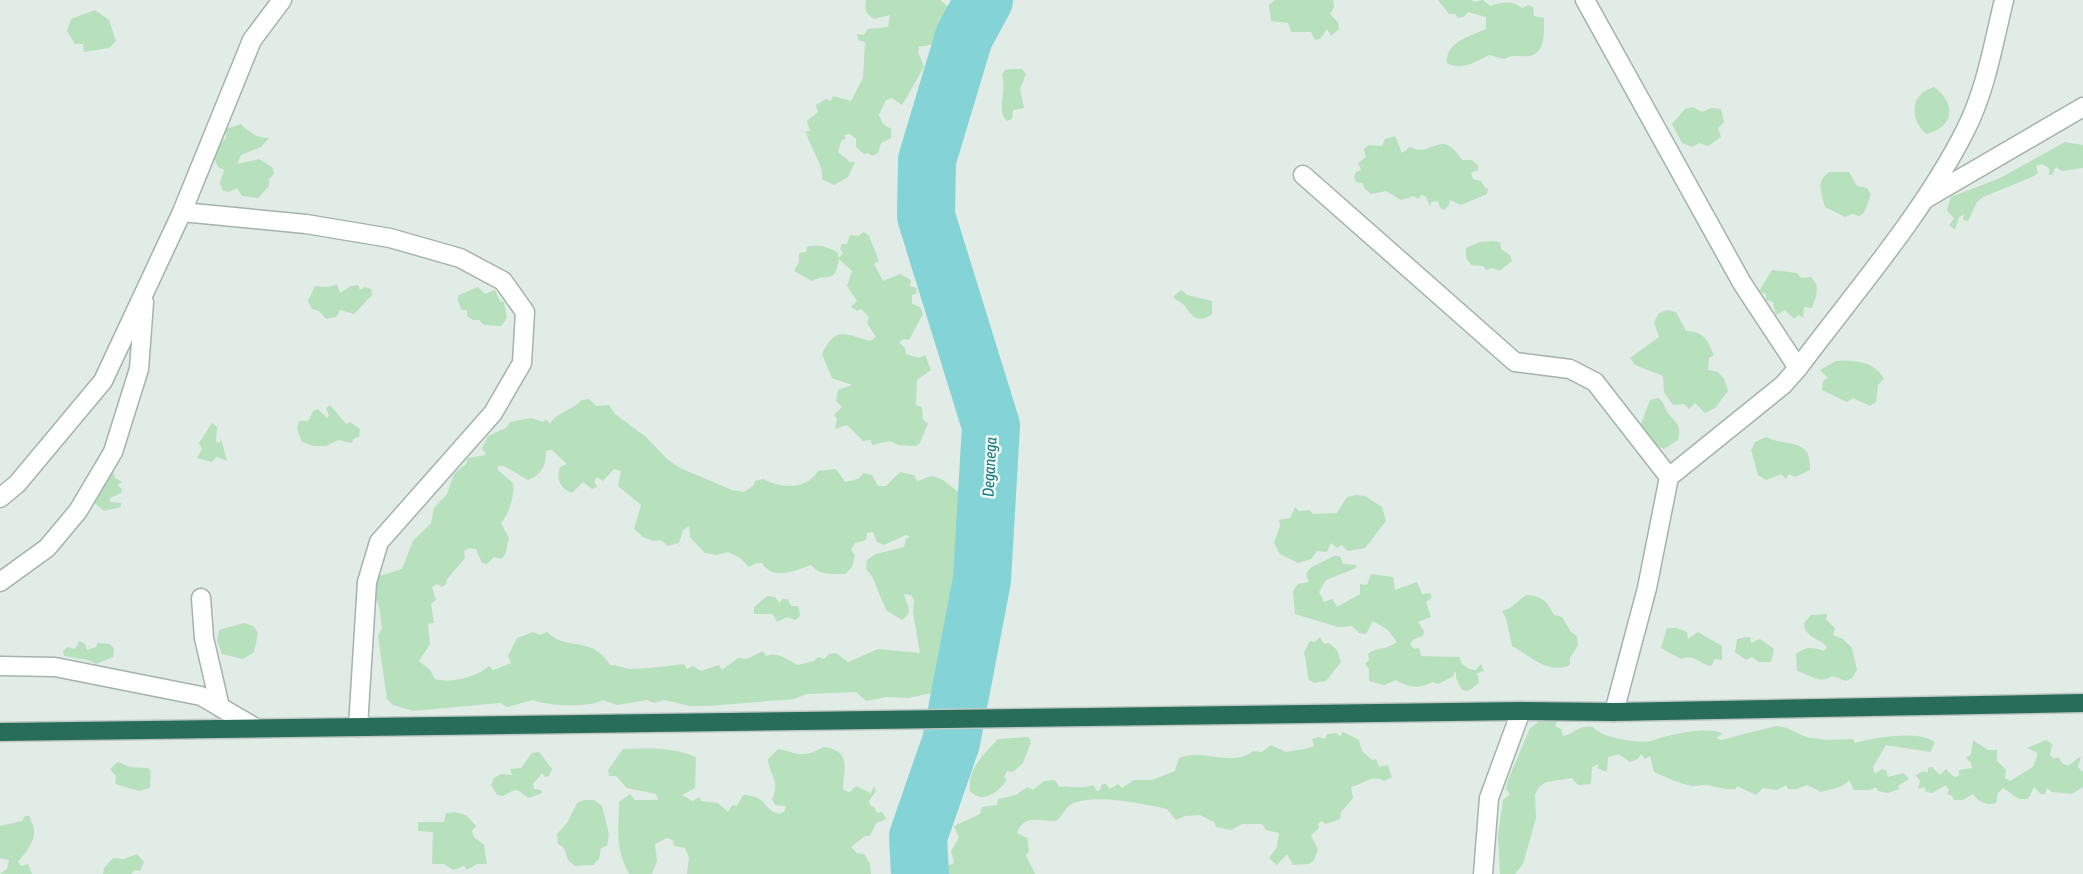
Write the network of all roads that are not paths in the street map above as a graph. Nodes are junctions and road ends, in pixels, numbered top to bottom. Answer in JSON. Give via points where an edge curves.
{"nodes":[{"id":1,"x":282,"y":0,"type":"edge"},
{"id":2,"x":1586,"y":0,"type":"edge"},
{"id":3,"x":2004,"y":0,"type":"edge"},
{"id":4,"x":2083,"y":107,"type":"edge"},
{"id":5,"x":1303,"y":175,"type":"dead end"},
{"id":6,"x":1923,"y":200,"type":"junction"},
{"id":7,"x":182,"y":212,"type":"junction"},
{"id":8,"x":145,"y":292,"type":"junction"},
{"id":9,"x":1798,"y":368,"type":"junction"},
{"id":10,"x":1669,"y":477,"type":"junction"},
{"id":11,"x":0,"y":498,"type":"edge"},
{"id":12,"x":0,"y":582,"type":"edge"},
{"id":13,"x":201,"y":598,"type":"dead end"},
{"id":14,"x":0,"y":666,"type":"edge"},
{"id":15,"x":2083,"y":703,"type":"edge"},
{"id":16,"x":220,"y":707,"type":"junction"},
{"id":17,"x":1521,"y":711,"type":"junction"},
{"id":18,"x":1614,"y":712,"type":"junction"},
{"id":19,"x":358,"y":727,"type":"junction"},
{"id":20,"x":256,"y":728,"type":"junction"},
{"id":21,"x":0,"y":732,"type":"edge"},
{"id":22,"x":1483,"y":874,"type":"edge"}],
"edges":[{"from":1,"to":7,"type":"street","via":[[252,40]]},
{"from":2,"to":9,"type":"street","via":[[1742,283]]},
{"from":3,"to":6,"type":"street","via":[[1988,74],[1977,103],[1965,131]]},
{"from":4,"to":6,"type":"street"},
{"from":5,"to":10,"type":"street","via":[[1515,362],[1570,369],[1594,382]]},
{"from":6,"to":9,"type":"street"},
{"from":7,"to":8,"type":"street"},
{"from":7,"to":19,"type":"street","via":[[306,224],[410,243],[460,258],[503,281],[525,312],[522,363],[493,413],[379,542],[367,582]]},
{"from":8,"to":11,"type":"street","via":[[103,381],[17,484]]},
{"from":8,"to":12,"type":"street","via":[[139,369],[113,452],[72,519],[47,548]]},
{"from":9,"to":10,"type":"street","via":[[1783,385]]},
{"from":10,"to":18,"type":"street","via":[[1647,588]]},
{"from":13,"to":16,"type":"street","via":[[204,638]]},
{"from":14,"to":16,"type":"street","via":[[55,667],[201,696]]},
{"from":15,"to":18,"type":"highway"},
{"from":16,"to":20,"type":"street"},
{"from":17,"to":18,"type":"highway"},
{"from":17,"to":19,"type":"highway"},
{"from":17,"to":22,"type":"street","via":[[1489,798]]},
{"from":19,"to":20,"type":"highway"},
{"from":20,"to":21,"type":"highway"}]}
